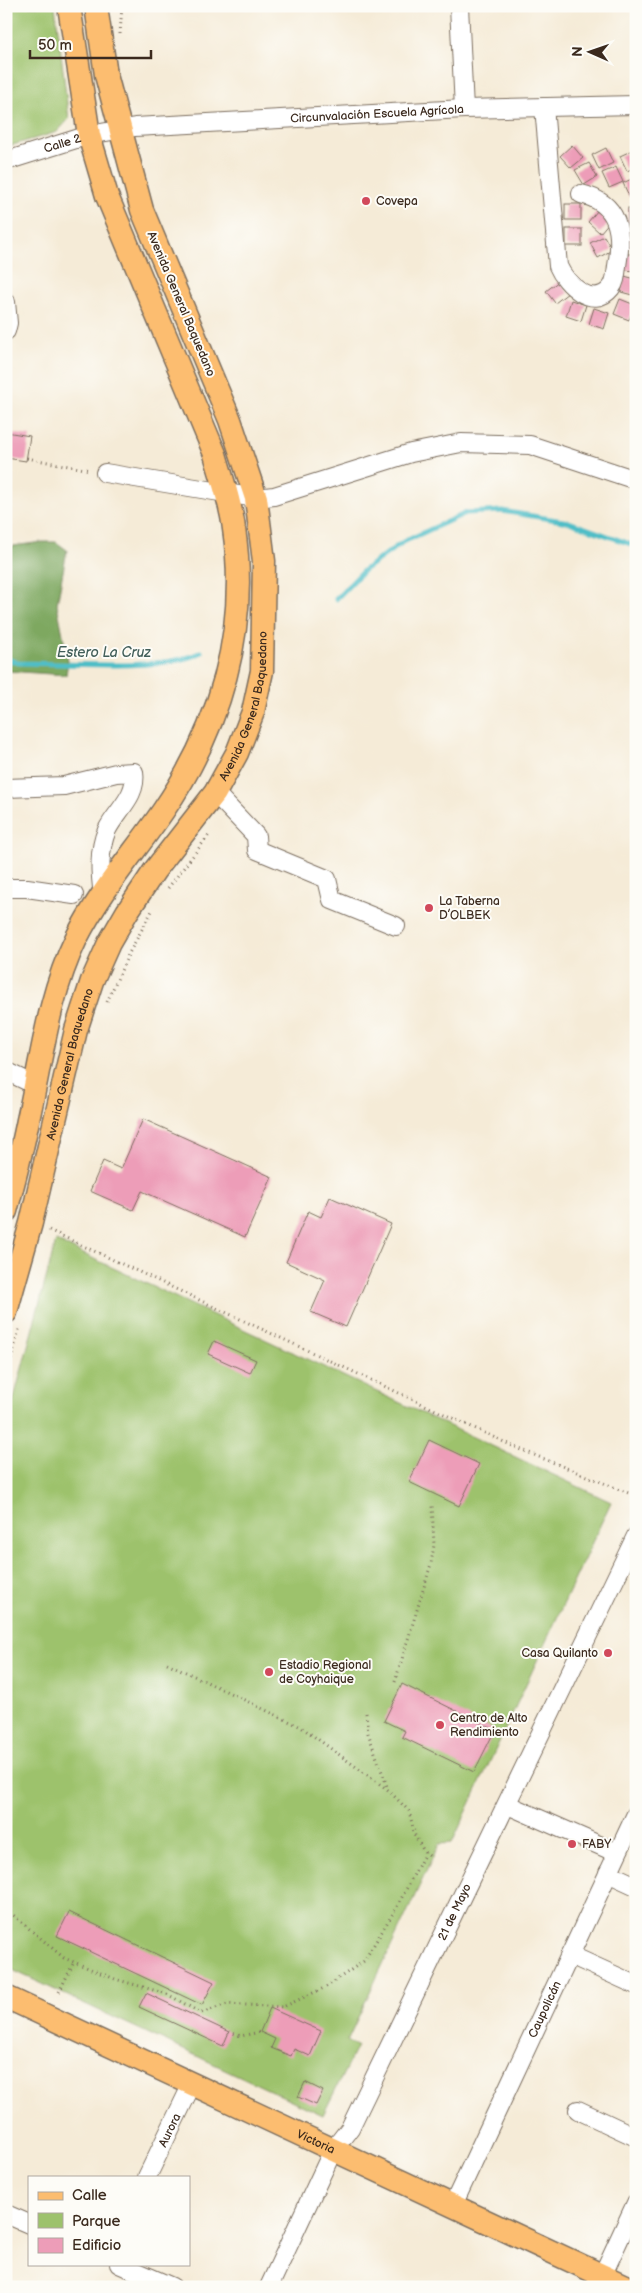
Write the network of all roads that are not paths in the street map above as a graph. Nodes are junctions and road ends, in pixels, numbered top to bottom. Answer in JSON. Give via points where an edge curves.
{"nodes":[{"id":1,"x":69,"y":6,"type":"edge"},
{"id":2,"x":96,"y":6,"type":"edge"},
{"id":3,"x":107,"y":6,"type":"edge"},
{"id":4,"x":460,"y":6,"type":"edge"},
{"id":5,"x":106,"y":75,"type":"junction"},
{"id":6,"x":636,"y":105,"type":"edge"},
{"id":7,"x":544,"y":107,"type":"junction"},
{"id":8,"x":464,"y":109,"type":"junction"},
{"id":9,"x":119,"y":128,"type":"junction"},
{"id":10,"x":89,"y":135,"type":"junction"},
{"id":11,"x":6,"y":161,"type":"edge"},
{"id":12,"x":581,"y":194,"type":"dead end"},
{"id":13,"x":6,"y":302,"type":"edge"},
{"id":14,"x":6,"y":331,"type":"edge"},
{"id":15,"x":105,"y":473,"type":"road end"},
{"id":16,"x":636,"y":480,"type":"edge"},
{"id":17,"x":227,"y":493,"type":"junction"},
{"id":18,"x":256,"y":498,"type":"junction"},
{"id":19,"x":6,"y":788,"type":"edge"},
{"id":20,"x":222,"y":800,"type":"junction"},
{"id":21,"x":6,"y":888,"type":"edge"},
{"id":22,"x":74,"y":895,"type":"dead end"},
{"id":23,"x":103,"y":895,"type":"junction"},
{"id":24,"x":396,"y":926,"type":"dead end"},
{"id":25,"x":6,"y":1070,"type":"edge"},
{"id":26,"x":35,"y":1085,"type":"junction"},
{"id":27,"x":6,"y":1211,"type":"edge"},
{"id":28,"x":13,"y":1318,"type":"edge"},
{"id":29,"x":636,"y":1536,"type":"edge"},
{"id":30,"x":508,"y":1805,"type":"junction"},
{"id":31,"x":636,"y":1814,"type":"edge"},
{"id":32,"x":618,"y":1853,"type":"junction"},
{"id":33,"x":608,"y":1873,"type":"junction"},
{"id":34,"x":636,"y":1886,"type":"edge"},
{"id":35,"x":570,"y":1955,"type":"junction"},
{"id":36,"x":636,"y":1985,"type":"edge"},
{"id":37,"x":6,"y":1997,"type":"edge"},
{"id":38,"x":192,"y":2084,"type":"junction"},
{"id":39,"x":578,"y":2110,"type":"dead end"},
{"id":40,"x":636,"y":2137,"type":"edge"},
{"id":41,"x":333,"y":2150,"type":"junction"},
{"id":42,"x":148,"y":2176,"type":"edge"},
{"id":43,"x":636,"y":2204,"type":"edge"},
{"id":44,"x":452,"y":2205,"type":"junction"},
{"id":45,"x":6,"y":2214,"type":"edge"},
{"id":46,"x":28,"y":2224,"type":"edge"},
{"id":47,"x":124,"y":2266,"type":"edge"},
{"id":48,"x":600,"y":2281,"type":"edge"},
{"id":49,"x":172,"y":2287,"type":"edge"},
{"id":50,"x":269,"y":2287,"type":"edge"},
{"id":51,"x":627,"y":2287,"type":"edge"}],
"edges":[{"from":1,"to":10,"type":"main road","name":"Avenida General Baquedano"},
{"from":2,"to":5,"type":"main road","name":"Avenida General Baquedano"},
{"from":3,"to":5,"type":"street","name":"Avenida General Baquedano"},
{"from":4,"to":8,"type":"street"},
{"from":5,"to":9,"type":"main road","name":"Avenida General Baquedano"},
{"from":6,"to":7,"type":"street","name":"Circunvalación Escuela Agrícola"},
{"from":7,"to":8,"type":"street","name":"Circunvalación Escuela Agrícola"},
{"from":7,"to":12,"type":"street","via":[[558,266],[572,287],[590,296],[600,295],[614,282],[619,233],[616,218],[607,206]]},
{"from":8,"to":9,"type":"street","name":"Circunvalación Escuela Agrícola"},
{"from":9,"to":10,"type":"street","name":"Calle 2"},
{"from":9,"to":18,"type":"main road","name":"Avenida General Baquedano","via":[[142,210],[230,420]]},
{"from":10,"to":11,"type":"street","name":"Calle 2"},
{"from":10,"to":17,"type":"main road","name":"Avenida General Baquedano","via":[[107,196],[214,454]]},
{"from":13,"to":14,"type":"street"},
{"from":15,"to":17,"type":"street"},
{"from":16,"to":18,"type":"street","via":[[530,445],[461,443],[411,453],[283,494]]},
{"from":17,"to":18,"type":"street"},
{"from":17,"to":23,"type":"main road","name":"Avenida General Baquedano","via":[[234,529],[238,611],[233,650],[223,688],[191,767]]},
{"from":18,"to":20,"type":"main road","name":"Avenida General Baquedano","via":[[264,562],[262,671],[253,712]]},
{"from":19,"to":23,"type":"street","via":[[64,786],[116,773],[134,772],[136,781],[130,796],[107,830],[101,855]]},
{"from":20,"to":24,"type":"street","via":[[256,836],[257,850],[327,879],[332,900]]},
{"from":20,"to":28,"type":"main road","name":"Avenida General Baquedano","via":[[156,870],[109,943],[92,981],[76,1030],[31,1223]]},
{"from":21,"to":22,"type":"street"},
{"from":23,"to":26,"type":"main road","name":"Avenida General Baquedano","via":[[76,939],[58,984]]},
{"from":25,"to":26,"type":"street"},
{"from":26,"to":27,"type":"main road","name":"Avenida General Baquedano"},
{"from":29,"to":30,"type":"street","name":"21 de Mayo"},
{"from":30,"to":32,"type":"street"},
{"from":30,"to":41,"type":"street","name":"21 de Mayo","via":[[350,2128]]},
{"from":31,"to":32,"type":"street","name":"Caupolicán"},
{"from":32,"to":33,"type":"street","name":"Caupolicán"},
{"from":33,"to":34,"type":"street"},
{"from":33,"to":35,"type":"street","name":"Caupolicán"},
{"from":35,"to":36,"type":"street"},
{"from":35,"to":44,"type":"street","name":"Caupolicán"},
{"from":37,"to":38,"type":"main road","name":"Victoria"},
{"from":38,"to":41,"type":"main road","name":"Victoria"},
{"from":38,"to":42,"type":"street","name":"Aurora"},
{"from":39,"to":40,"type":"street"},
{"from":41,"to":44,"type":"main road","name":"Victoria"},
{"from":41,"to":50,"type":"street","name":"21 de Mayo"},
{"from":43,"to":48,"type":"street"},
{"from":44,"to":48,"type":"main road","name":"Victoria"},
{"from":45,"to":46,"type":"street"},
{"from":47,"to":49,"type":"street"},
{"from":48,"to":51,"type":"main road","name":"Victoria"}]}
